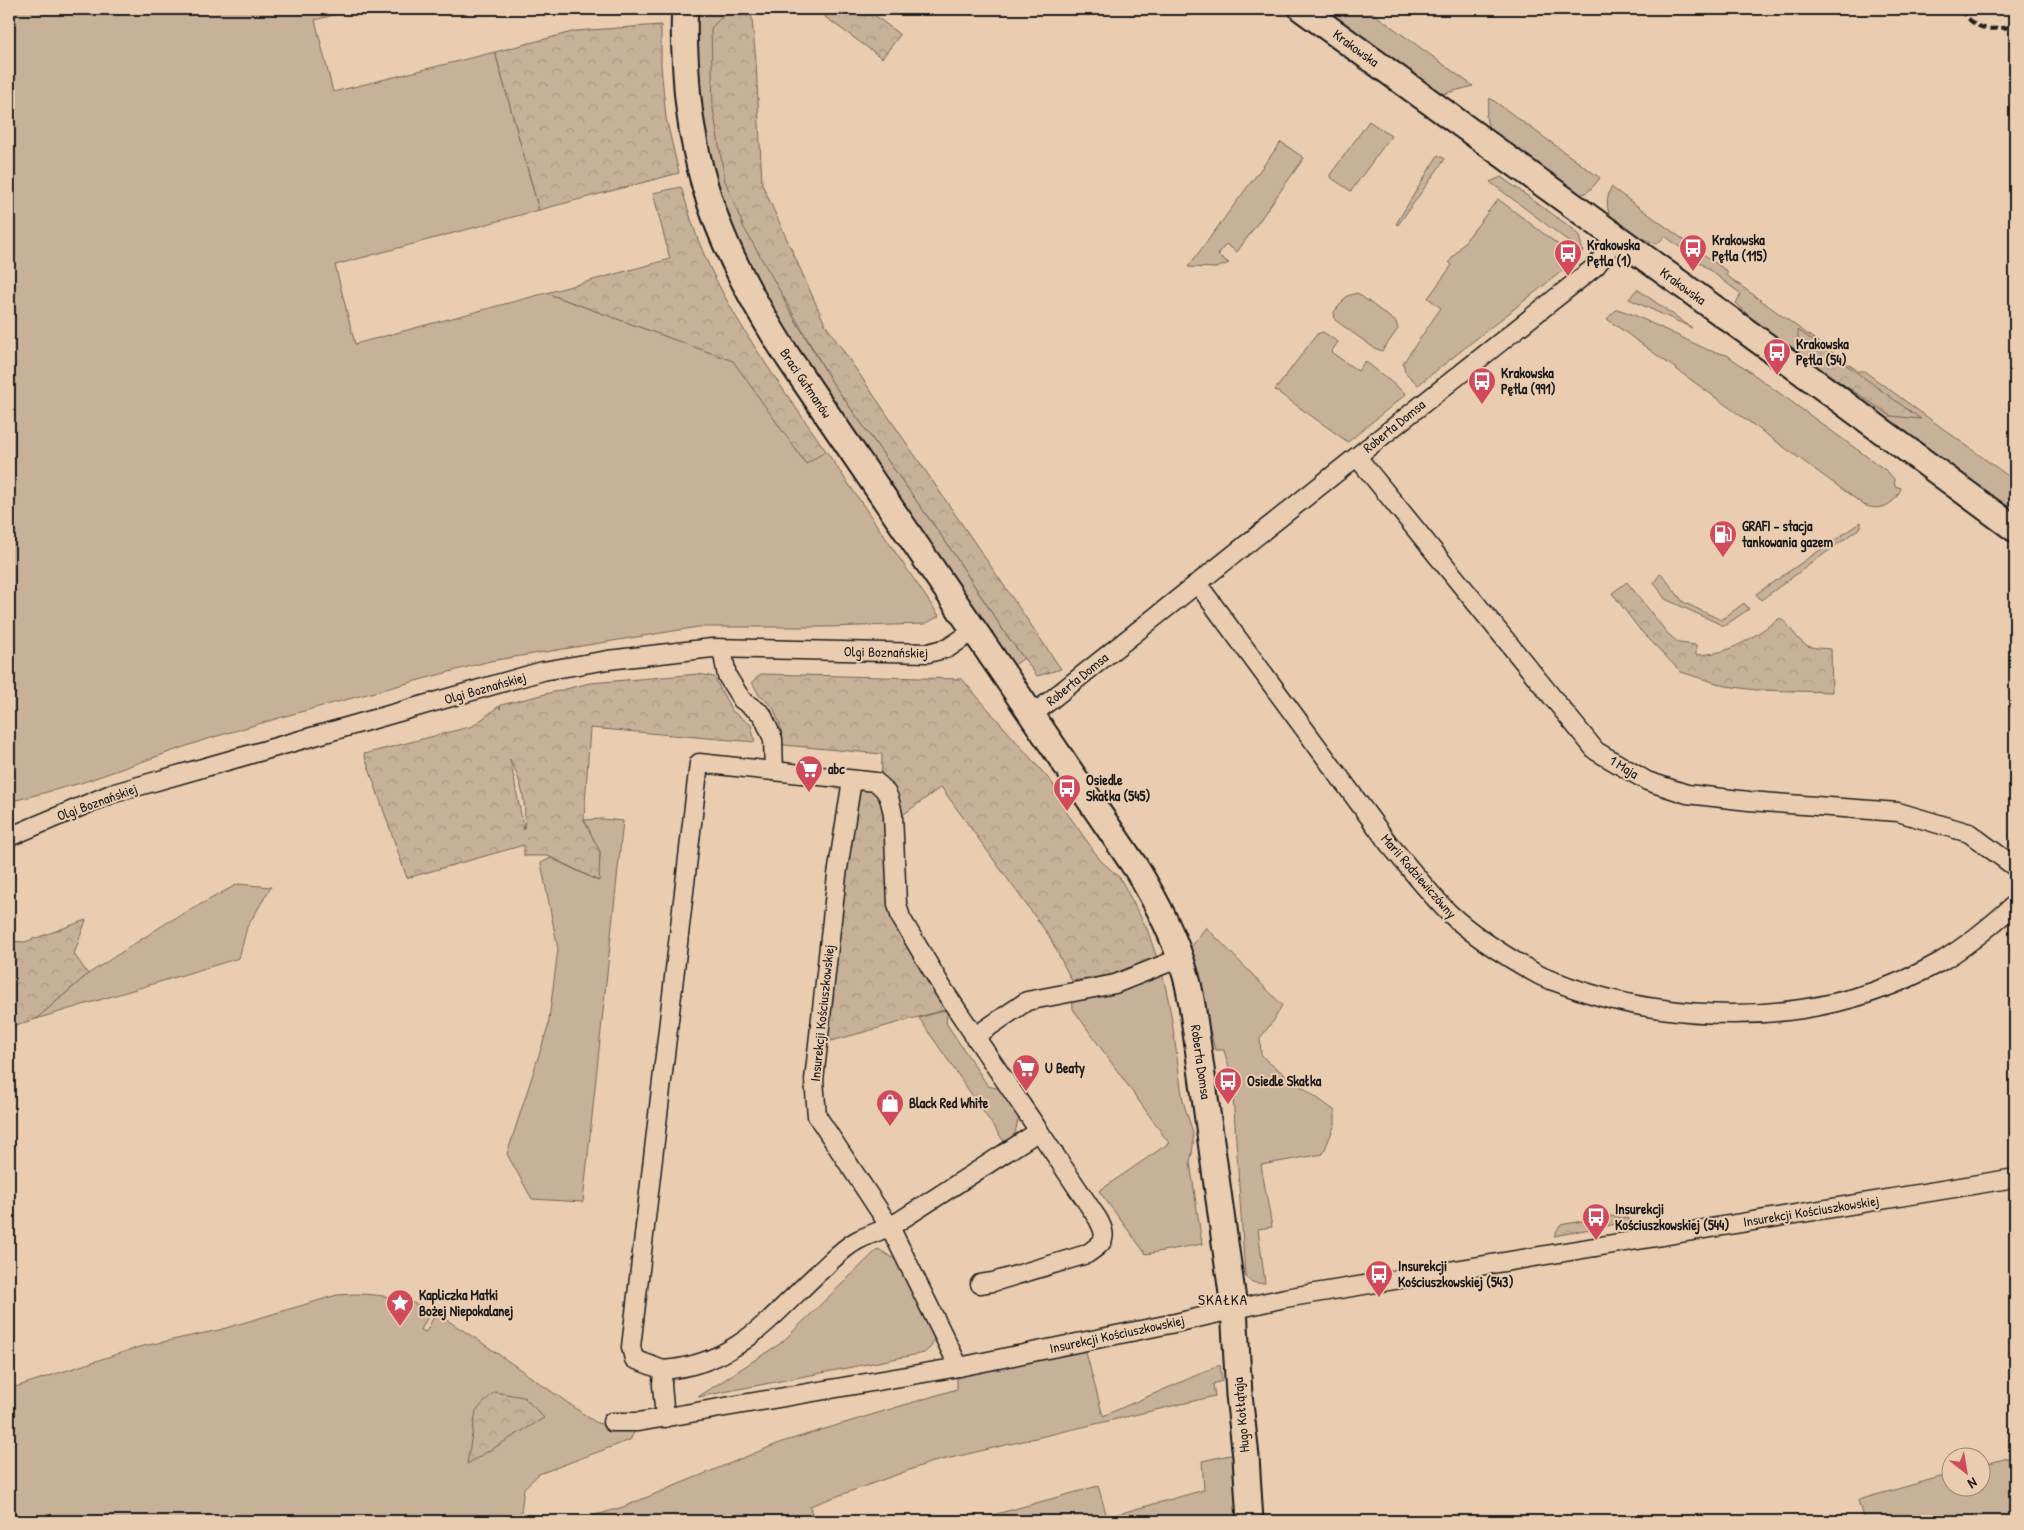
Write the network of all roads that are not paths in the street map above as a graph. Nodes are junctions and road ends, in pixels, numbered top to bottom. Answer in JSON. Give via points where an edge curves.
{"nodes":[{"id":1,"x":685,"y":9,"type":"edge"},
{"id":2,"x":1302,"y":9,"type":"edge"},
{"id":3,"x":1618,"y":239,"type":"junction"},
{"id":4,"x":1357,"y":456,"type":"junction"},
{"id":5,"x":2015,"y":530,"type":"edge"},
{"id":6,"x":1197,"y":583,"type":"junction"},
{"id":7,"x":975,"y":630,"type":"junction"},
{"id":8,"x":722,"y":649,"type":"junction"},
{"id":9,"x":1032,"y":715,"type":"junction"},
{"id":10,"x":774,"y":771,"type":"junction"},
{"id":11,"x":852,"y":780,"type":"junction"},
{"id":12,"x":9,"y":836,"type":"edge"},
{"id":13,"x":2015,"y":867,"type":"edge"},
{"id":14,"x":2015,"y":904,"type":"edge"},
{"id":15,"x":1180,"y":958,"type":"junction"},
{"id":16,"x":974,"y":1037,"type":"junction"},
{"id":17,"x":1039,"y":1131,"type":"junction"},
{"id":18,"x":2015,"y":1178,"type":"edge"},
{"id":19,"x":890,"y":1227,"type":"junction"},
{"id":20,"x":980,"y":1284,"type":"dead end"},
{"id":21,"x":1234,"y":1308,"type":"junction"},
{"id":22,"x":959,"y":1367,"type":"junction"},
{"id":23,"x":663,"y":1370,"type":"junction"},
{"id":24,"x":665,"y":1418,"type":"junction"},
{"id":25,"x":612,"y":1422,"type":"dead end"},
{"id":26,"x":1250,"y":1521,"type":"edge"}],
"edges":[{"from":1,"to":7,"type":"street","name":"Braci Gutmanów","via":[[687,88],[694,141],[706,192],[733,263],[788,356]]},
{"from":2,"to":3,"type":"street","name":"Krakowska"},
{"from":3,"to":4,"type":"street","name":"Roberta Domsa","via":[[1596,266]]},
{"from":3,"to":5,"type":"street","name":"Krakowska"},
{"from":4,"to":6,"type":"street","name":"Roberta Domsa"},
{"from":4,"to":13,"type":"street","name":"1 Maja","via":[[1596,751],[1647,781],[1687,794],[1898,812],[1969,833]]},
{"from":6,"to":9,"type":"street","name":"Roberta Domsa"},
{"from":6,"to":14,"type":"street","name":"Marii Rodziewiczówny","via":[[1389,844],[1419,879],[1460,923],[1541,976],[1623,1003],[1683,1012],[1735,1015],[1835,1004],[1874,993],[1941,961],[1979,935]]},
{"from":7,"to":8,"type":"street","name":"Olgi Boznańskiej","via":[[948,648],[928,653]]},
{"from":7,"to":9,"type":"street","name":"Braci Gutmanów"},
{"from":8,"to":10,"type":"street","via":[[727,676],[742,700],[762,714],[773,739]]},
{"from":8,"to":12,"type":"street","name":"Olgi Boznańskiej","via":[[633,657],[543,671],[111,794]]},
{"from":9,"to":15,"type":"street","name":"Roberta Domsa","via":[[1136,868],[1156,901]]},
{"from":10,"to":11,"type":"street"},
{"from":10,"to":23,"type":"street","via":[[699,764],[631,1347],[634,1359]]},
{"from":11,"to":16,"type":"street","via":[[876,782],[885,789],[893,815],[897,904],[901,918]]},
{"from":11,"to":19,"type":"street","name":"Insurekcji Kościuszkowskiej","via":[[837,876],[815,1070],[815,1103],[823,1126]]},
{"from":15,"to":16,"type":"street","via":[[1115,984],[1027,1001]]},
{"from":15,"to":21,"type":"street","name":"Roberta Domsa","via":[[1194,1018]]},
{"from":16,"to":17,"type":"street"},
{"from":17,"to":19,"type":"street"},
{"from":17,"to":20,"type":"street","via":[[1098,1219],[1104,1238],[1087,1254]]},
{"from":18,"to":21,"type":"street","name":"Insurekcji Kościuszkowskiej"},
{"from":19,"to":22,"type":"street","name":"Insurekcji Kościuszkowskiej"},
{"from":19,"to":23,"type":"street","via":[[857,1241],[838,1255],[746,1340],[700,1364]]},
{"from":21,"to":22,"type":"street","name":"Insurekcji Kościuszkowskiej"},
{"from":21,"to":26,"type":"street","name":"Hugo Kołłątaja","via":[[1238,1395]]},
{"from":22,"to":24,"type":"street","name":"Insurekcji Kościuszkowskiej"},
{"from":23,"to":24,"type":"street"},
{"from":24,"to":25,"type":"street","name":"Insurekcji Kościuszkowskiej"}]}
